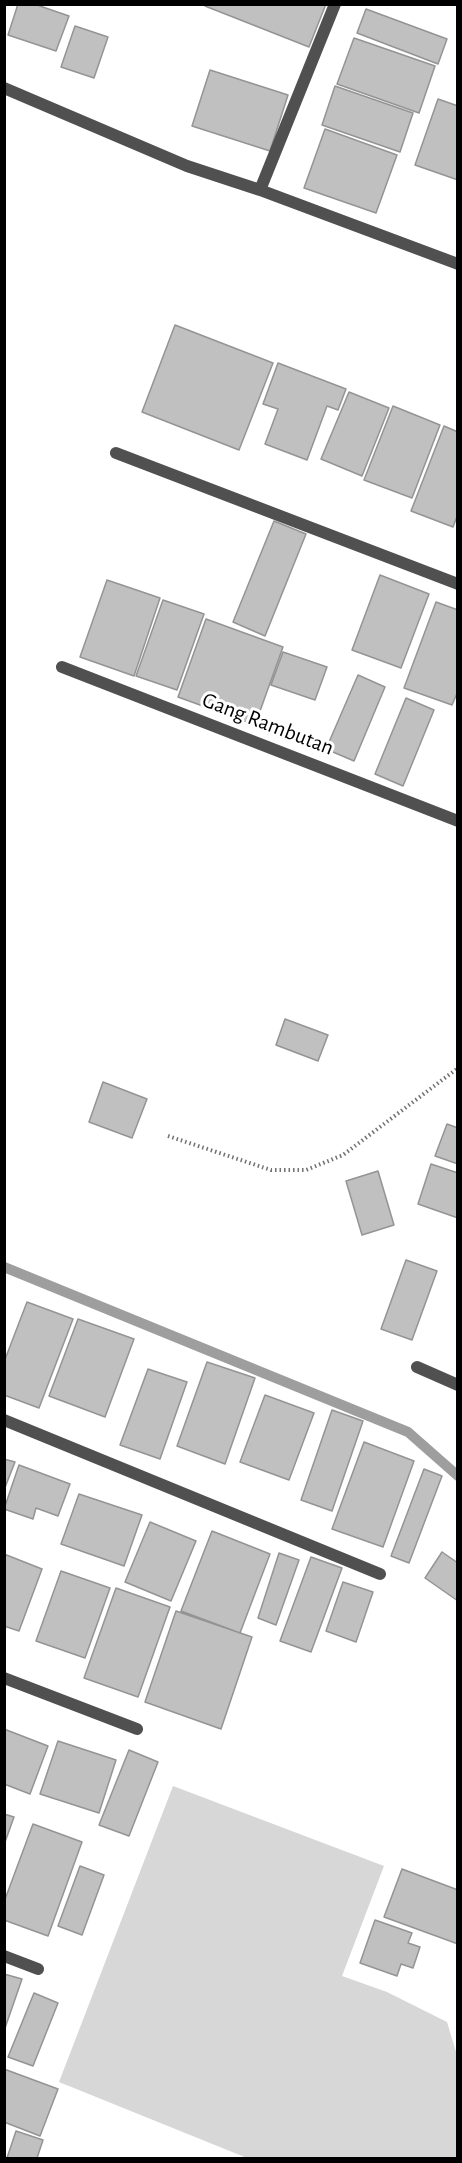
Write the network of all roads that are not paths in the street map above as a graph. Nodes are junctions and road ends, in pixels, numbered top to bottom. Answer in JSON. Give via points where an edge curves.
{"nodes":[{"id":1,"x":335,"y":4,"type":"edge"},
{"id":2,"x":4,"y":88,"type":"edge"},
{"id":3,"x":260,"y":190,"type":"junction"},
{"id":4,"x":458,"y":264,"type":"edge"},
{"id":5,"x":116,"y":453,"type":"dead end"},
{"id":6,"x":458,"y":584,"type":"edge"},
{"id":7,"x":62,"y":667,"type":"dead end"},
{"id":8,"x":458,"y":821,"type":"edge"},
{"id":9,"x":417,"y":1367,"type":"dead end"},
{"id":10,"x":458,"y":1384,"type":"edge"},
{"id":11,"x":4,"y":1420,"type":"edge"},
{"id":12,"x":380,"y":1574,"type":"dead end"},
{"id":13,"x":4,"y":1678,"type":"edge"},
{"id":14,"x":137,"y":1729,"type":"dead end"},
{"id":15,"x":4,"y":1956,"type":"edge"},
{"id":16,"x":38,"y":1969,"type":"dead end"}],
"edges":[{"from":1,"to":3,"type":"street"},
{"from":2,"to":3,"type":"street","via":[[187,166]]},
{"from":3,"to":4,"type":"street"},
{"from":5,"to":6,"type":"street"},
{"from":7,"to":8,"type":"street","name":"Gang Rambutan"},
{"from":9,"to":10,"type":"street"},
{"from":11,"to":12,"type":"street"},
{"from":13,"to":14,"type":"street"},
{"from":15,"to":16,"type":"street"}]}
